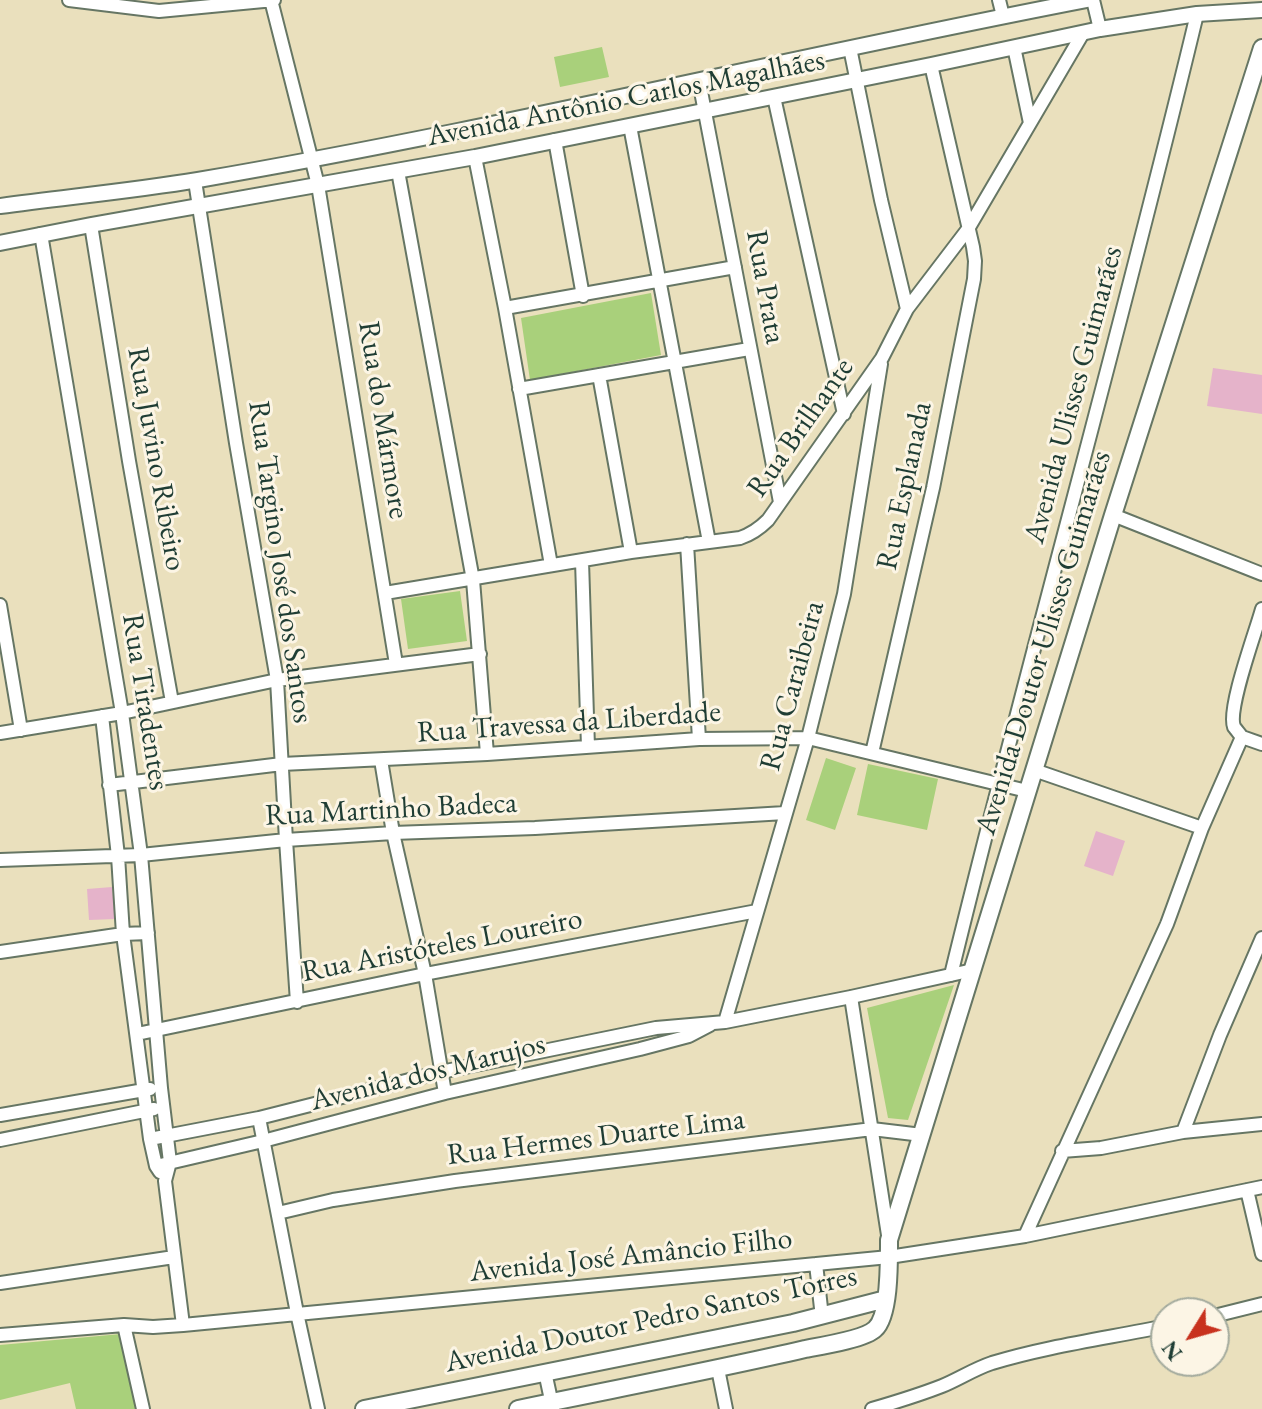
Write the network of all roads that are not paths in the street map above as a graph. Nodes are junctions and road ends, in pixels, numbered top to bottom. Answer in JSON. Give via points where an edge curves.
{"nodes":[{"id":1,"x":69,"y":0,"type":"edge"},
{"id":2,"x":272,"y":0,"type":"edge"},
{"id":3,"x":999,"y":0,"type":"edge"},
{"id":4,"x":1087,"y":0,"type":"edge"},
{"id":5,"x":1093,"y":0,"type":"edge"},
{"id":6,"x":1262,"y":10,"type":"edge"},
{"id":7,"x":1197,"y":14,"type":"junction"},
{"id":8,"x":1003,"y":16,"type":"junction"},
{"id":9,"x":1100,"y":29,"type":"junction"},
{"id":10,"x":1083,"y":33,"type":"junction"},
{"id":11,"x":1014,"y":47,"type":"junction"},
{"id":12,"x":850,"y":48,"type":"junction"},
{"id":13,"x":1262,"y":48,"type":"edge"},
{"id":14,"x":931,"y":65,"type":"junction"},
{"id":15,"x":856,"y":79,"type":"junction"},
{"id":16,"x":699,"y":81,"type":"junction"},
{"id":17,"x":774,"y":97,"type":"junction"},
{"id":18,"x":705,"y":111,"type":"junction"},
{"id":19,"x":1030,"y":123,"type":"junction"},
{"id":20,"x":630,"y":126,"type":"junction"},
{"id":21,"x":555,"y":140,"type":"junction"},
{"id":22,"x":475,"y":157,"type":"junction"},
{"id":23,"x":313,"y":158,"type":"junction"},
{"id":24,"x":398,"y":171,"type":"junction"},
{"id":25,"x":195,"y":181,"type":"junction"},
{"id":26,"x":318,"y":185,"type":"junction"},
{"id":27,"x":0,"y":206,"type":"edge"},
{"id":28,"x":200,"y":206,"type":"junction"},
{"id":29,"x":91,"y":225,"type":"junction"},
{"id":30,"x":968,"y":229,"type":"junction"},
{"id":31,"x":41,"y":234,"type":"junction"},
{"id":32,"x":0,"y":243,"type":"edge"},
{"id":33,"x":735,"y":267,"type":"junction"},
{"id":34,"x":660,"y":282,"type":"junction"},
{"id":35,"x":583,"y":296,"type":"junction"},
{"id":36,"x":505,"y":308,"type":"junction"},
{"id":37,"x":907,"y":309,"type":"junction"},
{"id":38,"x":749,"y":349,"type":"junction"},
{"id":39,"x":882,"y":358,"type":"junction"},
{"id":40,"x":675,"y":361,"type":"junction"},
{"id":41,"x":599,"y":375,"type":"junction"},
{"id":42,"x":519,"y":389,"type":"junction"},
{"id":43,"x":844,"y":414,"type":"junction"},
{"id":44,"x":780,"y":502,"type":"junction"},
{"id":45,"x":1113,"y":515,"type":"junction"},
{"id":46,"x":709,"y":542,"type":"junction"},
{"id":47,"x":687,"y":544,"type":"junction"},
{"id":48,"x":631,"y":552,"type":"junction"},
{"id":49,"x":582,"y":561,"type":"junction"},
{"id":50,"x":551,"y":565,"type":"junction"},
{"id":51,"x":1262,"y":574,"type":"edge"},
{"id":52,"x":473,"y":580,"type":"junction"},
{"id":53,"x":385,"y":593,"type":"junction"},
{"id":54,"x":0,"y":605,"type":"edge"},
{"id":55,"x":1262,"y":609,"type":"edge"},
{"id":56,"x":480,"y":654,"type":"junction"},
{"id":57,"x":396,"y":664,"type":"junction"},
{"id":58,"x":277,"y":680,"type":"junction"},
{"id":59,"x":172,"y":702,"type":"junction"},
{"id":60,"x":122,"y":713,"type":"junction"},
{"id":61,"x":102,"y":716,"type":"junction"},
{"id":62,"x":21,"y":730,"type":"junction"},
{"id":63,"x":0,"y":733,"type":"edge"},
{"id":64,"x":1242,"y":737,"type":"junction"},
{"id":65,"x":808,"y":738,"type":"junction"},
{"id":66,"x":699,"y":739,"type":"junction"},
{"id":67,"x":1262,"y":744,"type":"edge"},
{"id":68,"x":588,"y":747,"type":"junction"},
{"id":69,"x":872,"y":753,"type":"junction"},
{"id":70,"x":487,"y":754,"type":"junction"},
{"id":71,"x":381,"y":760,"type":"junction"},
{"id":72,"x":282,"y":764,"type":"junction"},
{"id":73,"x":1034,"y":770,"type":"junction"},
{"id":74,"x":131,"y":782,"type":"junction"},
{"id":75,"x":997,"y":784,"type":"junction"},
{"id":76,"x":109,"y":785,"type":"junction"},
{"id":77,"x":1027,"y":791,"type":"junction"},
{"id":78,"x":785,"y":813,"type":"junction"},
{"id":79,"x":1202,"y":828,"type":"junction"},
{"id":80,"x":393,"y":833,"type":"junction"},
{"id":81,"x":286,"y":840,"type":"junction"},
{"id":82,"x":141,"y":855,"type":"junction"},
{"id":83,"x":118,"y":856,"type":"junction"},
{"id":84,"x":0,"y":860,"type":"edge"},
{"id":85,"x":757,"y":911,"type":"junction"},
{"id":86,"x":148,"y":933,"type":"junction"},
{"id":87,"x":123,"y":934,"type":"junction"},
{"id":88,"x":1262,"y":938,"type":"edge"},
{"id":89,"x":0,"y":949,"type":"edge"},
{"id":90,"x":1256,"y":968,"type":"edge"},
{"id":91,"x":973,"y":970,"type":"junction"},
{"id":92,"x":425,"y":974,"type":"junction"},
{"id":93,"x":951,"y":975,"type":"junction"},
{"id":94,"x":851,"y":997,"type":"junction"},
{"id":95,"x":297,"y":1002,"type":"junction"},
{"id":96,"x":725,"y":1022,"type":"junction"},
{"id":97,"x":711,"y":1024,"type":"junction"},
{"id":98,"x":157,"y":1030,"type":"junction"},
{"id":99,"x":137,"y":1034,"type":"junction"},
{"id":100,"x":441,"y":1072,"type":"junction"},
{"id":101,"x":161,"y":1088,"type":"junction"},
{"id":102,"x":143,"y":1089,"type":"junction"},
{"id":103,"x":445,"y":1093,"type":"junction"},
{"id":104,"x":163,"y":1108,"type":"junction"},
{"id":105,"x":146,"y":1110,"type":"junction"},
{"id":106,"x":0,"y":1115,"type":"edge"},
{"id":107,"x":259,"y":1118,"type":"junction"},
{"id":108,"x":1262,"y":1124,"type":"edge"},
{"id":109,"x":872,"y":1129,"type":"junction"},
{"id":110,"x":1183,"y":1132,"type":"junction"},
{"id":111,"x":922,"y":1135,"type":"junction"},
{"id":112,"x":167,"y":1137,"type":"junction"},
{"id":113,"x":150,"y":1139,"type":"junction"},
{"id":114,"x":0,"y":1140,"type":"edge"},
{"id":115,"x":263,"y":1141,"type":"junction"},
{"id":116,"x":1062,"y":1151,"type":"junction"},
{"id":117,"x":170,"y":1162,"type":"junction"},
{"id":118,"x":156,"y":1166,"type":"junction"},
{"id":119,"x":165,"y":1181,"type":"junction"},
{"id":120,"x":1262,"y":1187,"type":"edge"},
{"id":121,"x":1247,"y":1190,"type":"junction"},
{"id":122,"x":278,"y":1213,"type":"junction"},
{"id":123,"x":1025,"y":1236,"type":"junction"},
{"id":124,"x":889,"y":1248,"type":"junction"},
{"id":125,"x":1262,"y":1254,"type":"edge"},
{"id":126,"x":174,"y":1257,"type":"junction"},
{"id":127,"x":816,"y":1264,"type":"junction"},
{"id":128,"x":0,"y":1283,"type":"edge"},
{"id":129,"x":886,"y":1299,"type":"junction"},
{"id":130,"x":1262,"y":1304,"type":"edge"},
{"id":131,"x":1230,"y":1312,"type":"edge"},
{"id":132,"x":297,"y":1313,"type":"junction"},
{"id":133,"x":822,"y":1317,"type":"junction"},
{"id":134,"x":124,"y":1325,"type":"junction"},
{"id":135,"x":183,"y":1325,"type":"junction"},
{"id":136,"x":1150,"y":1329,"type":"edge"},
{"id":137,"x":0,"y":1335,"type":"edge"},
{"id":138,"x":718,"y":1369,"type":"junction"},
{"id":139,"x":545,"y":1372,"type":"junction"},
{"id":140,"x":552,"y":1406,"type":"edge"},
{"id":141,"x":143,"y":1409,"type":"edge"},
{"id":142,"x":318,"y":1409,"type":"edge"},
{"id":143,"x":364,"y":1409,"type":"edge"},
{"id":144,"x":518,"y":1409,"type":"edge"},
{"id":145,"x":726,"y":1409,"type":"edge"},
{"id":146,"x":872,"y":1409,"type":"edge"}],
"edges":[{"from":1,"to":2,"type":"street","via":[[159,11]]},
{"from":2,"to":23,"type":"street","name":"Rua do Mármore"},
{"from":3,"to":8,"type":"street"},
{"from":4,"to":8,"type":"street","name":"Avenida Antônio Carlos Magalhães"},
{"from":5,"to":9,"type":"street"},
{"from":6,"to":7,"type":"street","name":"Avenida Antônio Carlos Magalhães"},
{"from":7,"to":9,"type":"street","name":"Avenida Antônio Carlos Magalhães"},
{"from":7,"to":75,"type":"street","name":"Avenida Ulisses Guimarães"},
{"from":8,"to":12,"type":"street","name":"Avenida Antônio Carlos Magalhães"},
{"from":9,"to":10,"type":"street","name":"Avenida Antônio Carlos Magalhães"},
{"from":10,"to":11,"type":"street","name":"Avenida Antônio Carlos Magalhães"},
{"from":10,"to":19,"type":"street","name":"Rua Brilhante"},
{"from":11,"to":14,"type":"street","name":"Avenida Antônio Carlos Magalhães"},
{"from":11,"to":19,"type":"street"},
{"from":12,"to":15,"type":"street"},
{"from":12,"to":16,"type":"street","name":"Avenida Antônio Carlos Magalhães"},
{"from":13,"to":45,"type":"main road","name":"Avenida Doutor Ulisses Guimarães"},
{"from":14,"to":15,"type":"street","name":"Avenida Antônio Carlos Magalhães"},
{"from":14,"to":30,"type":"street","name":"Rua Esplanada"},
{"from":15,"to":17,"type":"street","name":"Avenida Antônio Carlos Magalhães"},
{"from":15,"to":37,"type":"street"},
{"from":16,"to":18,"type":"street","name":"Rua Prata"},
{"from":16,"to":23,"type":"street","name":"Avenida Antônio Carlos Magalhães"},
{"from":17,"to":18,"type":"street","name":"Avenida Antônio Carlos Magalhães"},
{"from":17,"to":43,"type":"street"},
{"from":18,"to":20,"type":"street","name":"Avenida Antônio Carlos Magalhães"},
{"from":18,"to":33,"type":"street","name":"Rua Prata"},
{"from":19,"to":30,"type":"street","name":"Rua Brilhante"},
{"from":20,"to":21,"type":"street","name":"Avenida Antônio Carlos Magalhães"},
{"from":20,"to":34,"type":"street"},
{"from":21,"to":22,"type":"street","name":"Avenida Antônio Carlos Magalhães"},
{"from":21,"to":35,"type":"street"},
{"from":22,"to":24,"type":"street","name":"Avenida Antônio Carlos Magalhães"},
{"from":22,"to":36,"type":"street"},
{"from":23,"to":25,"type":"street","name":"Avenida Antônio Carlos Magalhães"},
{"from":23,"to":26,"type":"street","name":"Rua do Mármore"},
{"from":24,"to":26,"type":"street","name":"Avenida Antônio Carlos Magalhães"},
{"from":24,"to":52,"type":"street"},
{"from":25,"to":27,"type":"street","name":"Avenida Antônio Carlos Magalhães"},
{"from":25,"to":28,"type":"street","name":"Rua Targino José dos Santos"},
{"from":26,"to":28,"type":"street","name":"Avenida Antônio Carlos Magalhães"},
{"from":26,"to":53,"type":"street","name":"Rua do Mármore"},
{"from":28,"to":29,"type":"street","name":"Avenida Antônio Carlos Magalhães"},
{"from":28,"to":58,"type":"street","name":"Rua Targino José dos Santos"},
{"from":29,"to":31,"type":"street","name":"Avenida Antônio Carlos Magalhães"},
{"from":29,"to":59,"type":"street","name":"Rua Juvino Ribeiro"},
{"from":30,"to":37,"type":"street","name":"Rua Brilhante"},
{"from":30,"to":69,"type":"street","name":"Rua Esplanada","via":[[974,279]]},
{"from":31,"to":32,"type":"street","name":"Avenida Antônio Carlos Magalhães"},
{"from":31,"to":60,"type":"street","name":"Rua Tiradentes"},
{"from":33,"to":34,"type":"street"},
{"from":33,"to":38,"type":"street","name":"Rua Prata"},
{"from":34,"to":35,"type":"street"},
{"from":34,"to":40,"type":"street"},
{"from":35,"to":36,"type":"street"},
{"from":36,"to":42,"type":"street"},
{"from":37,"to":39,"type":"street","name":"Rua Brilhante"},
{"from":38,"to":40,"type":"street"},
{"from":38,"to":44,"type":"street","name":"Rua Prata"},
{"from":39,"to":43,"type":"street","name":"Rua Brilhante"},
{"from":39,"to":65,"type":"street","name":"Rua Caraibeira","via":[[844,594]]},
{"from":40,"to":41,"type":"street"},
{"from":40,"to":46,"type":"street"},
{"from":41,"to":42,"type":"street"},
{"from":41,"to":48,"type":"street"},
{"from":42,"to":50,"type":"street"},
{"from":43,"to":44,"type":"street","name":"Rua Brilhante"},
{"from":44,"to":46,"type":"street","name":"Rua Brilhante","via":[[752,534]]},
{"from":45,"to":51,"type":"street"},
{"from":45,"to":73,"type":"main road","name":"Avenida Doutor Ulisses Guimarães"},
{"from":46,"to":47,"type":"street","name":"Rua Brilhante"},
{"from":47,"to":48,"type":"street","name":"Rua Brilhante"},
{"from":47,"to":66,"type":"street"},
{"from":48,"to":49,"type":"street","name":"Rua Brilhante"},
{"from":49,"to":50,"type":"street","name":"Rua Brilhante"},
{"from":49,"to":68,"type":"street"},
{"from":50,"to":52,"type":"street","name":"Rua Brilhante"},
{"from":52,"to":53,"type":"street","name":"Rua Brilhante"},
{"from":52,"to":56,"type":"street"},
{"from":53,"to":57,"type":"street","name":"Rua do Mármore"},
{"from":54,"to":62,"type":"street"},
{"from":55,"to":64,"type":"street","via":[[1233,716]]},
{"from":56,"to":57,"type":"street"},
{"from":56,"to":70,"type":"street"},
{"from":57,"to":58,"type":"street"},
{"from":58,"to":59,"type":"street"},
{"from":58,"to":72,"type":"street","name":"Rua Targino José dos Santos"},
{"from":59,"to":60,"type":"street"},
{"from":60,"to":61,"type":"street"},
{"from":60,"to":74,"type":"street","name":"Rua Tiradentes"},
{"from":61,"to":62,"type":"street"},
{"from":61,"to":76,"type":"street","name":"Rua Tiradentes"},
{"from":62,"to":63,"type":"street"},
{"from":64,"to":67,"type":"street"},
{"from":64,"to":79,"type":"street"},
{"from":65,"to":66,"type":"street","name":"Rua Travessa da Liberdade"},
{"from":65,"to":69,"type":"street","name":"Rua Travessa da Liberdade"},
{"from":65,"to":78,"type":"street","name":"Rua Caraibeira"},
{"from":66,"to":68,"type":"street","name":"Rua Travessa da Liberdade"},
{"from":68,"to":70,"type":"street","name":"Rua Travessa da Liberdade"},
{"from":69,"to":75,"type":"street","name":"Rua Travessa da Liberdade"},
{"from":70,"to":71,"type":"street","name":"Rua Travessa da Liberdade"},
{"from":71,"to":72,"type":"street","name":"Rua Travessa da Liberdade"},
{"from":71,"to":80,"type":"street"},
{"from":72,"to":74,"type":"street","name":"Rua Travessa da Liberdade"},
{"from":72,"to":81,"type":"street","name":"Rua Targino José dos Santos"},
{"from":73,"to":77,"type":"main road","name":"Avenida Doutor Ulisses Guimarães"},
{"from":73,"to":79,"type":"street"},
{"from":74,"to":76,"type":"street","name":"Rua Travessa da Liberdade"},
{"from":74,"to":82,"type":"street","name":"Rua Tiradentes"},
{"from":75,"to":77,"type":"street","name":"Rua Travessa da Liberdade"},
{"from":75,"to":93,"type":"street","name":"Avenida Ulisses Guimarães"},
{"from":76,"to":83,"type":"street","name":"Rua Tiradentes"},
{"from":77,"to":91,"type":"main road","name":"Avenida Doutor Ulisses Guimarães"},
{"from":78,"to":80,"type":"street","name":"Rua Martinho Badeca"},
{"from":78,"to":85,"type":"street","name":"Rua Caraibeira"},
{"from":79,"to":116,"type":"street","via":[[1167,924]]},
{"from":80,"to":81,"type":"street","name":"Rua Martinho Badeca"},
{"from":80,"to":92,"type":"street"},
{"from":81,"to":82,"type":"street","name":"Rua Martinho Badeca"},
{"from":81,"to":95,"type":"street","name":"Rua Targino José dos Santos"},
{"from":82,"to":83,"type":"street","name":"Rua Martinho Badeca"},
{"from":82,"to":86,"type":"street","name":"Rua Tiradentes"},
{"from":83,"to":84,"type":"street","name":"Rua Martinho Badeca"},
{"from":83,"to":87,"type":"street","name":"Rua Tiradentes"},
{"from":85,"to":92,"type":"street","name":"Rua Aristóteles Loureiro"},
{"from":85,"to":96,"type":"street","name":"Rua Caraibeira"},
{"from":86,"to":87,"type":"street"},
{"from":86,"to":98,"type":"street","name":"Rua Tiradentes"},
{"from":87,"to":89,"type":"street"},
{"from":87,"to":99,"type":"street","name":"Rua Tiradentes"},
{"from":88,"to":90,"type":"street"},
{"from":90,"to":110,"type":"street","via":[[1220,1035]]},
{"from":91,"to":93,"type":"street","name":"Avenida dos Marujos"},
{"from":91,"to":111,"type":"main road","name":"Avenida Doutor Ulisses Guimarães"},
{"from":92,"to":95,"type":"street","name":"Rua Aristóteles Loureiro"},
{"from":92,"to":100,"type":"street"},
{"from":93,"to":94,"type":"street","name":"Avenida dos Marujos"},
{"from":94,"to":96,"type":"street","name":"Avenida dos Marujos"},
{"from":94,"to":109,"type":"street"},
{"from":95,"to":98,"type":"street","name":"Rua Aristóteles Loureiro"},
{"from":96,"to":97,"type":"street","name":"Avenida dos Marujos"},
{"from":97,"to":100,"type":"street","name":"Avenida dos Marujos","via":[[656,1028]]},
{"from":97,"to":103,"type":"street","name":"Avenida dos Marujos","via":[[662,1044]]},
{"from":98,"to":99,"type":"street","name":"Rua Aristóteles Loureiro"},
{"from":98,"to":101,"type":"street","name":"Rua Tiradentes"},
{"from":99,"to":102,"type":"street","name":"Rua Tiradentes"},
{"from":100,"to":103,"type":"street"},
{"from":100,"to":107,"type":"street","name":"Avenida dos Marujos"},
{"from":101,"to":102,"type":"street"},
{"from":101,"to":104,"type":"street","name":"Rua Tiradentes"},
{"from":102,"to":105,"type":"street","name":"Rua Tiradentes"},
{"from":102,"to":106,"type":"street"},
{"from":103,"to":115,"type":"street","name":"Avenida dos Marujos"},
{"from":104,"to":105,"type":"street"},
{"from":104,"to":112,"type":"street","name":"Rua Tiradentes"},
{"from":105,"to":113,"type":"street","name":"Rua Tiradentes"},
{"from":105,"to":114,"type":"street"},
{"from":107,"to":112,"type":"street","name":"Avenida dos Marujos"},
{"from":107,"to":115,"type":"street"},
{"from":108,"to":110,"type":"street"},
{"from":109,"to":111,"type":"street","name":"Rua Hermes Duarte Lima"},
{"from":109,"to":122,"type":"street","name":"Rua Hermes Duarte Lima","via":[[455,1181]]},
{"from":109,"to":124,"type":"street"},
{"from":110,"to":116,"type":"street"},
{"from":111,"to":124,"type":"main road","name":"Avenida Doutor Ulisses Guimarães"},
{"from":112,"to":113,"type":"street","name":"Avenida dos Marujos"},
{"from":112,"to":117,"type":"street","name":"Rua Tiradentes"},
{"from":113,"to":118,"type":"street","name":"Rua Tiradentes"},
{"from":115,"to":117,"type":"street","name":"Avenida dos Marujos"},
{"from":115,"to":122,"type":"street"},
{"from":116,"to":123,"type":"street"},
{"from":117,"to":118,"type":"street","name":"Avenida dos Marujos"},
{"from":117,"to":119,"type":"street","name":"Rua Tiradentes"},
{"from":118,"to":119,"type":"street","name":"Rua Tiradentes"},
{"from":119,"to":126,"type":"street","name":"Rua Tiradentes"},
{"from":120,"to":121,"type":"street","name":"Avenida José Amâncio Filho"},
{"from":121,"to":123,"type":"street","name":"Avenida José Amâncio Filho"},
{"from":121,"to":125,"type":"street"},
{"from":122,"to":132,"type":"street"},
{"from":123,"to":124,"type":"street","name":"Avenida José Amâncio Filho"},
{"from":124,"to":127,"type":"street","name":"Avenida José Amâncio Filho"},
{"from":124,"to":129,"type":"main road","name":"Avenida Doutor Ulisses Guimarães"},
{"from":126,"to":128,"type":"street"},
{"from":126,"to":135,"type":"street","name":"Rua Tiradentes"},
{"from":127,"to":132,"type":"street","name":"Avenida José Amâncio Filho"},
{"from":127,"to":133,"type":"street"},
{"from":129,"to":133,"type":"main road","name":"Avenida Doutor Pedro Santos Torres"},
{"from":129,"to":138,"type":"main road","name":"Avenida Doutor Pedro Santos Torres","via":[[882,1320],[866,1335]]},
{"from":130,"to":131,"type":"street"},
{"from":132,"to":135,"type":"street","name":"Avenida José Amâncio Filho"},
{"from":132,"to":142,"type":"street"},
{"from":133,"to":139,"type":"main road","name":"Avenida Doutor Pedro Santos Torres"},
{"from":134,"to":135,"type":"street","name":"Avenida José Amâncio Filho"},
{"from":134,"to":137,"type":"street","name":"Avenida José Amâncio Filho"},
{"from":134,"to":141,"type":"street"},
{"from":136,"to":146,"type":"street","via":[[993,1363]]},
{"from":138,"to":140,"type":"main road","name":"Avenida Doutor Pedro Santos Torres"},
{"from":138,"to":145,"type":"street"},
{"from":139,"to":140,"type":"street"},
{"from":139,"to":143,"type":"main road","name":"Avenida Doutor Pedro Santos Torres"},
{"from":140,"to":144,"type":"main road","name":"Avenida Doutor Pedro Santos Torres"}]}
